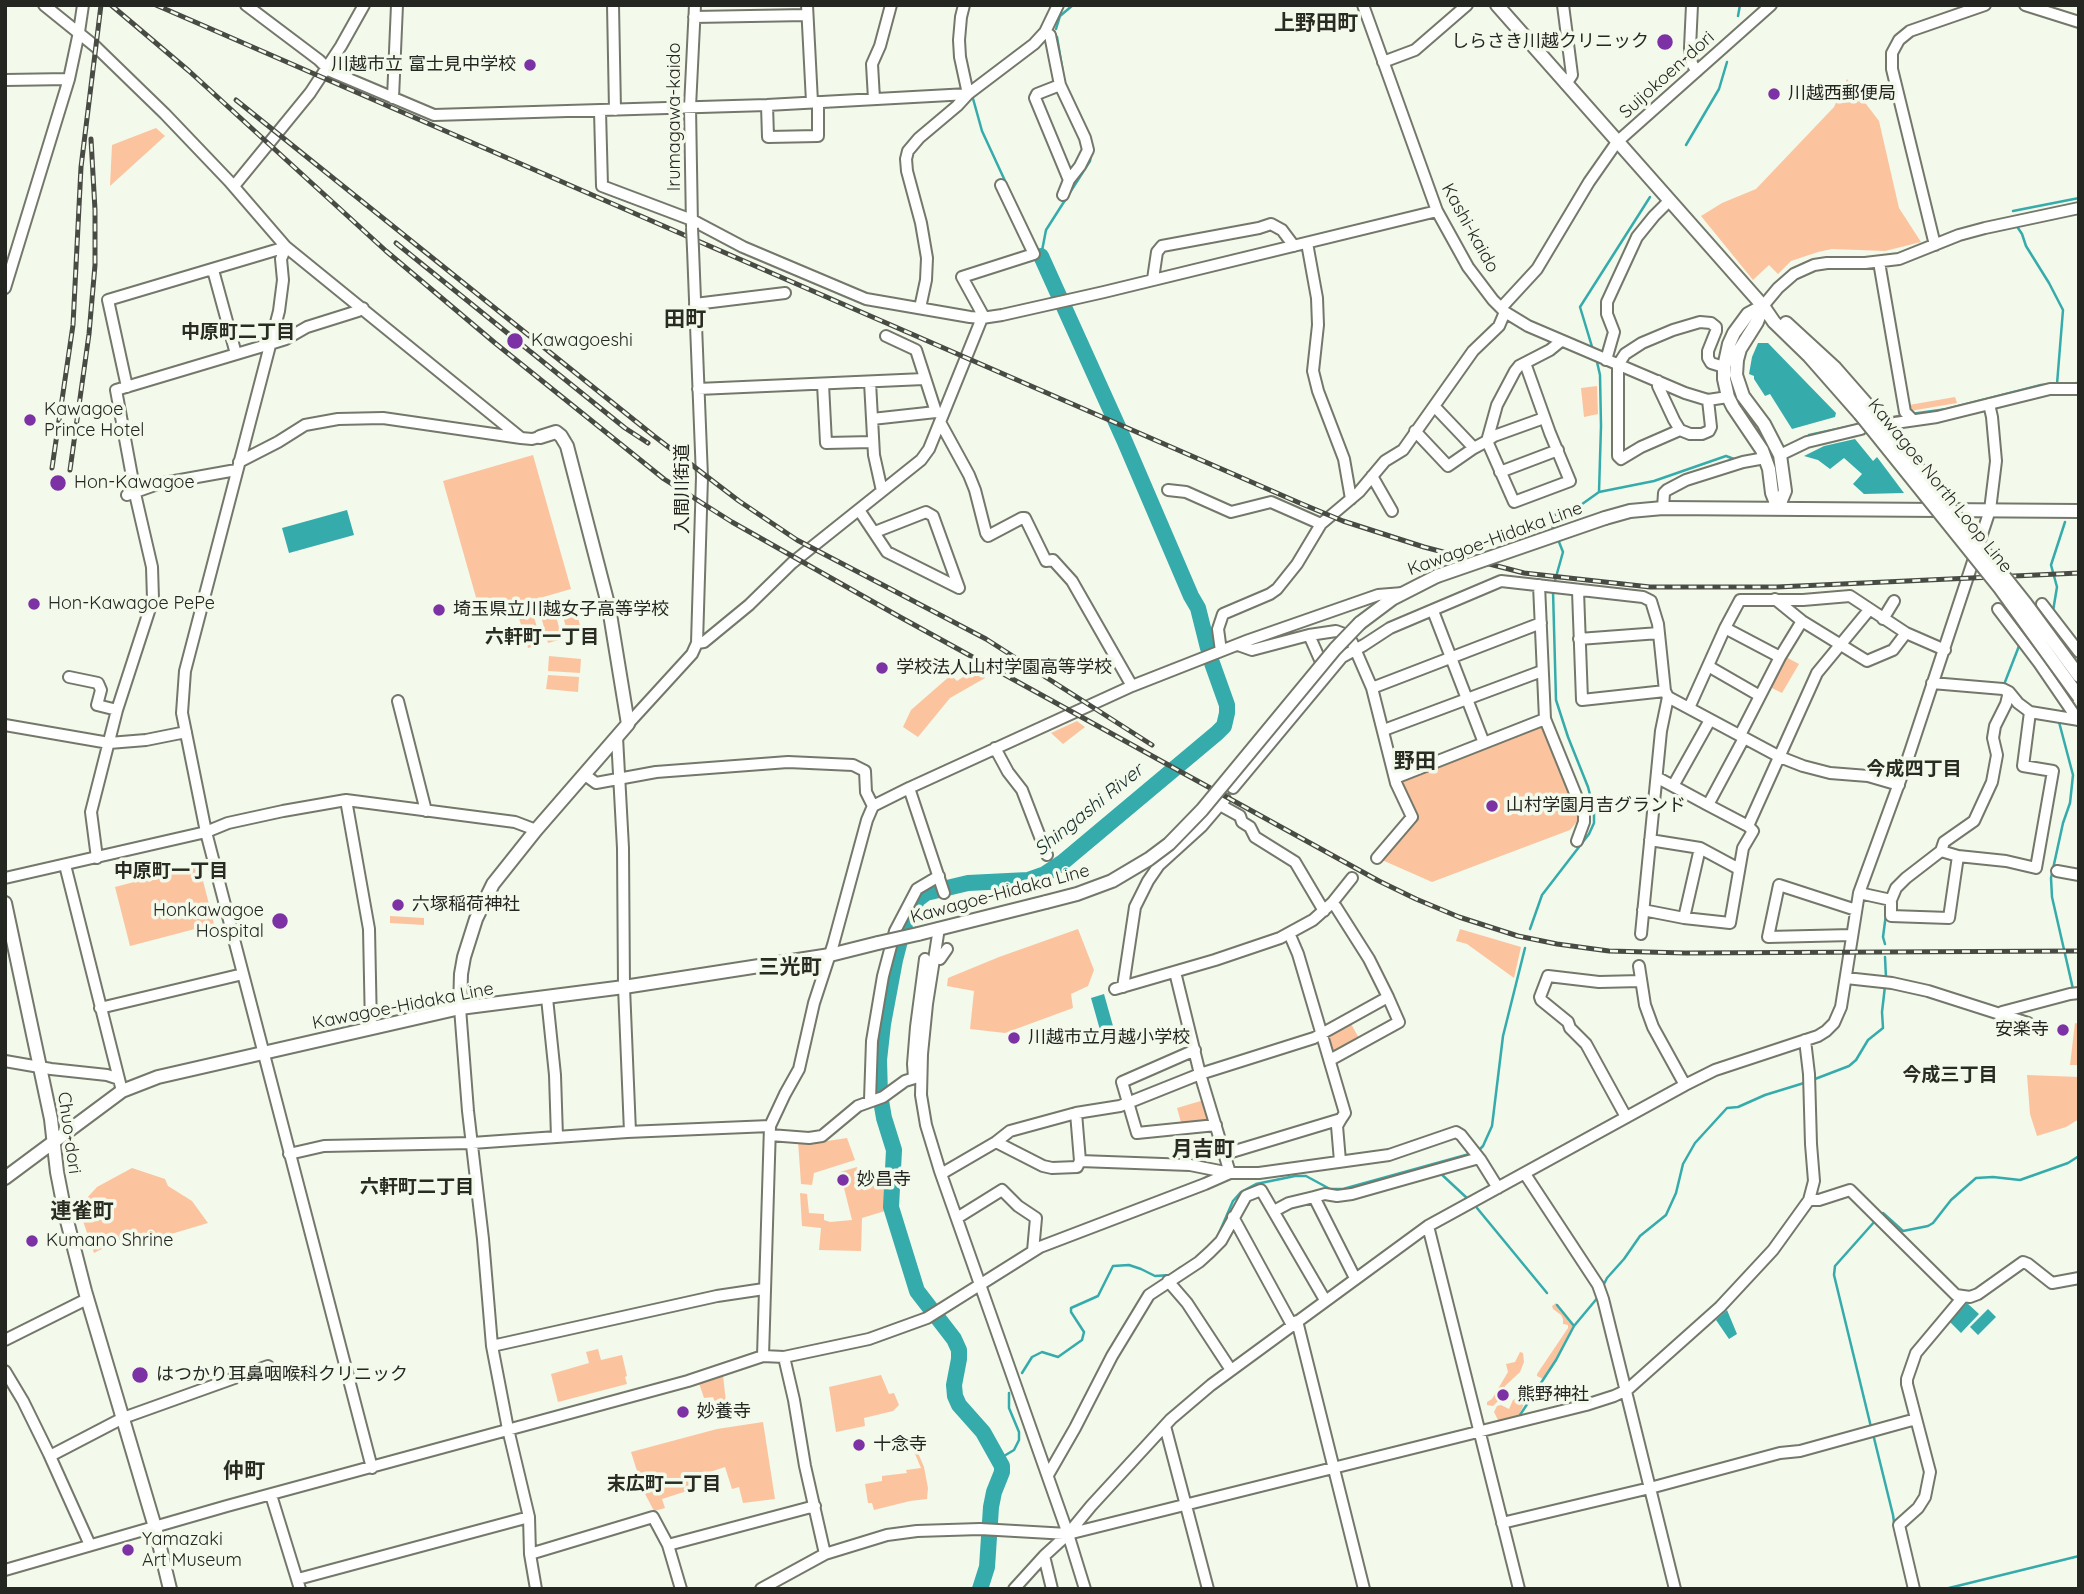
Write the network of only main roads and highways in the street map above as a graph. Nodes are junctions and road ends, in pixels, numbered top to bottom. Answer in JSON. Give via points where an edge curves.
{"nodes":[{"id":1,"x":1497,"y":5,"type":"edge"},
{"id":2,"x":1762,"y":306,"type":"junction"},
{"id":3,"x":1865,"y":411,"type":"junction"},
{"id":4,"x":540,"y":437,"type":"road end"},
{"id":5,"x":1778,"y":508,"type":"junction"},
{"id":6,"x":2079,"y":511,"type":"edge"},
{"id":7,"x":2079,"y":676,"type":"edge"},
{"id":8,"x":2079,"y":697,"type":"edge"},
{"id":9,"x":5,"y":903,"type":"edge"},
{"id":10,"x":460,"y":1008,"type":"junction"},
{"id":11,"x":55,"y":1140,"type":"junction"},
{"id":12,"x":5,"y":1178,"type":"edge"},
{"id":13,"x":170,"y":1589,"type":"edge"}],
"edges":[{"from":1,"to":2,"type":"main road","name":"Kawagoe North Loop Line"},
{"from":2,"to":3,"type":"main road","name":"Kawagoe North Loop Line","via":[[1835,368]]},
{"from":2,"to":5,"type":"main road","via":[[1741,349],[1736,375],[1780,455],[1785,491]]},
{"from":2,"to":5,"type":"main road","via":[[1740,323],[1724,367],[1728,397],[1757,440]]},
{"from":3,"to":7,"type":"main road","name":"Kawagoe North Loop Line","bridge":true,"via":[[2014,589]]},
{"from":3,"to":8,"type":"main road","name":"Kawagoe North Loop Line","bridge":true},
{"from":4,"to":10,"type":"main road","via":[[556,432],[566,446],[610,608],[628,724],[493,884],[464,957]]},
{"from":5,"to":6,"type":"main road","name":"Kawagoe-Hidaka Line"},
{"from":5,"to":10,"type":"main road","name":"Kawagoe-Hidaka Line","bridge":true,"via":[[1630,511],[1437,576],[1403,593],[1360,623],[1335,649],[1169,844],[1112,881],[1077,894],[830,955]]},
{"from":9,"to":11,"type":"main road","name":"Chuo-dori"},
{"from":10,"to":11,"type":"main road","name":"Kawagoe-Hidaka Line","via":[[120,1085]]},
{"from":11,"to":12,"type":"main road","name":"Kawagoe-Hidaka Line"},
{"from":11,"to":13,"type":"main road","name":"Chuo-dori","via":[[60,1193],[87,1299]]}]}
